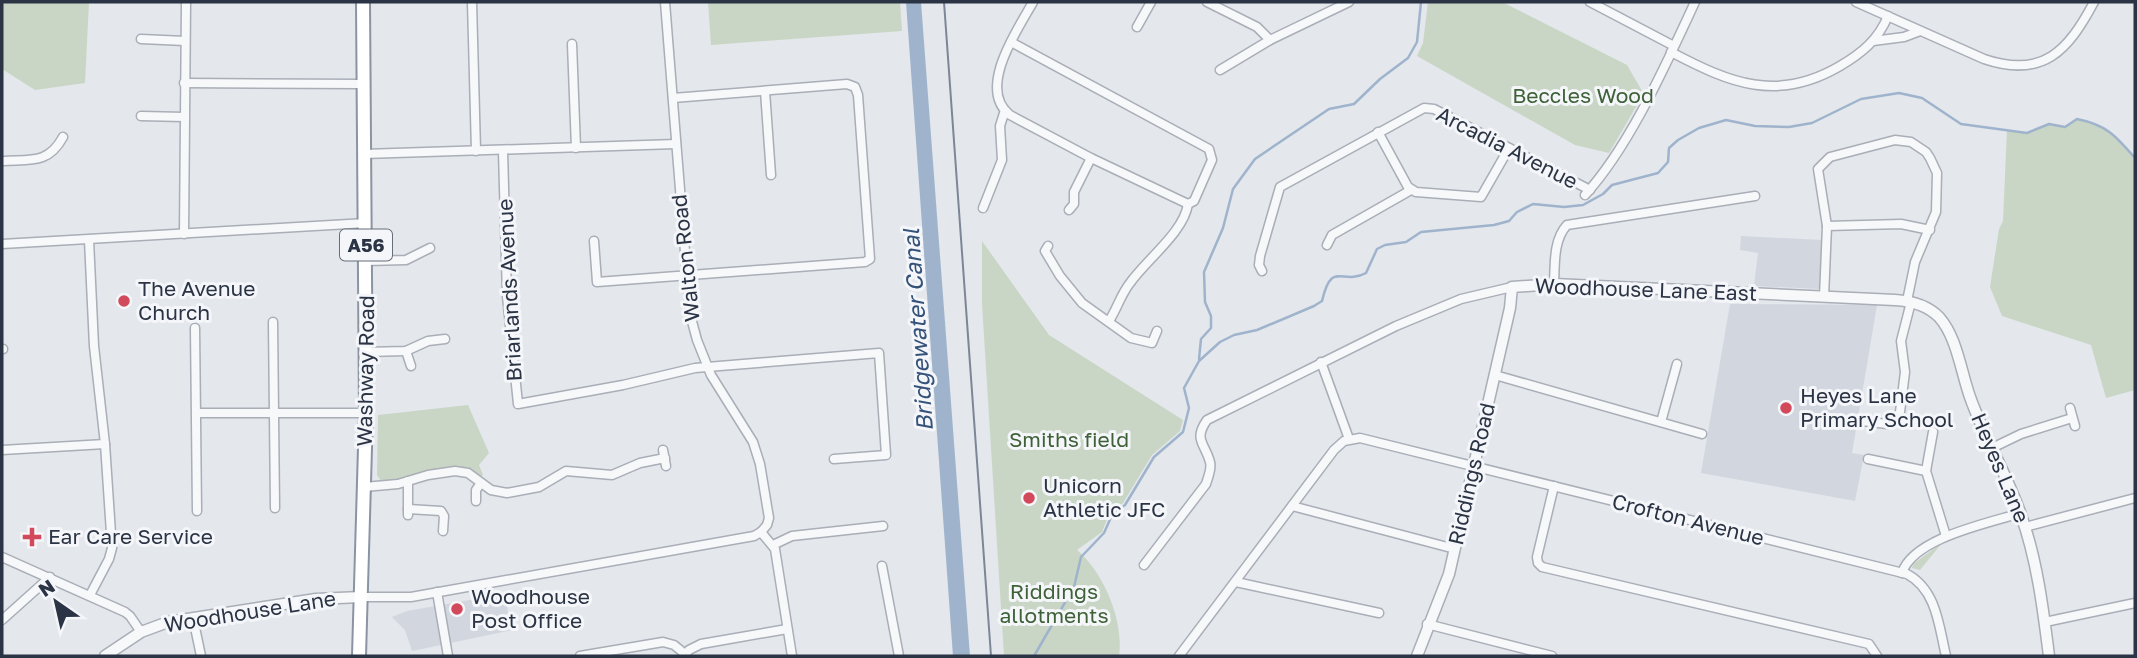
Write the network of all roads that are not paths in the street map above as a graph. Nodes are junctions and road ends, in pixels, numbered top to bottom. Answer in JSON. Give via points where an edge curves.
{"nodes":[{"id":1,"x":186,"y":2,"type":"edge"},
{"id":2,"x":363,"y":2,"type":"edge"},
{"id":3,"x":472,"y":2,"type":"edge"},
{"id":4,"x":665,"y":2,"type":"edge"},
{"id":5,"x":1033,"y":2,"type":"edge"},
{"id":6,"x":1151,"y":2,"type":"edge"},
{"id":7,"x":1208,"y":2,"type":"edge"},
{"id":8,"x":1349,"y":2,"type":"edge"},
{"id":9,"x":1590,"y":2,"type":"edge"},
{"id":10,"x":1695,"y":2,"type":"edge"},
{"id":11,"x":1856,"y":2,"type":"edge"},
{"id":12,"x":2094,"y":2,"type":"edge"},
{"id":13,"x":1888,"y":16,"type":"junction"},
{"id":14,"x":1137,"y":27,"type":"dead end"},
{"id":15,"x":1920,"y":31,"type":"junction"},
{"id":16,"x":141,"y":39,"type":"dead end"},
{"id":17,"x":1270,"y":40,"type":"junction"},
{"id":18,"x":185,"y":41,"type":"junction"},
{"id":19,"x":1873,"y":41,"type":"junction"},
{"id":20,"x":1011,"y":42,"type":"junction"},
{"id":21,"x":572,"y":44,"type":"dead end"},
{"id":22,"x":1673,"y":49,"type":"junction"},
{"id":23,"x":1220,"y":70,"type":"dead end"},
{"id":24,"x":184,"y":83,"type":"junction"},
{"id":25,"x":363,"y":84,"type":"junction"},
{"id":26,"x":765,"y":91,"type":"junction"},
{"id":27,"x":673,"y":98,"type":"junction"},
{"id":28,"x":1004,"y":110,"type":"junction"},
{"id":29,"x":141,"y":116,"type":"dead end"},
{"id":30,"x":184,"y":117,"type":"junction"},
{"id":31,"x":1378,"y":132,"type":"junction"},
{"id":32,"x":63,"y":137,"type":"dead end"},
{"id":33,"x":676,"y":144,"type":"junction"},
{"id":34,"x":576,"y":148,"type":"junction"},
{"id":35,"x":1509,"y":148,"type":"junction"},
{"id":36,"x":476,"y":151,"type":"junction"},
{"id":37,"x":503,"y":151,"type":"junction"},
{"id":38,"x":364,"y":154,"type":"junction"},
{"id":39,"x":1091,"y":158,"type":"junction"},
{"id":40,"x":2,"y":161,"type":"edge"},
{"id":41,"x":771,"y":175,"type":"dead end"},
{"id":42,"x":1411,"y":190,"type":"junction"},
{"id":43,"x":1755,"y":195,"type":"dead end"},
{"id":44,"x":1188,"y":205,"type":"junction"},
{"id":45,"x":1075,"y":207,"type":"dead end"},
{"id":46,"x":983,"y":208,"type":"dead end"},
{"id":47,"x":366,"y":223,"type":"junction"},
{"id":48,"x":1827,"y":226,"type":"junction"},
{"id":49,"x":1930,"y":230,"type":"junction"},
{"id":50,"x":184,"y":234,"type":"junction"},
{"id":51,"x":89,"y":240,"type":"junction"},
{"id":52,"x":594,"y":241,"type":"dead end"},
{"id":53,"x":2,"y":244,"type":"edge"},
{"id":54,"x":1327,"y":245,"type":"dead end"},
{"id":55,"x":430,"y":248,"type":"dead end"},
{"id":56,"x":1044,"y":249,"type":"dead end"},
{"id":57,"x":366,"y":261,"type":"junction"},
{"id":58,"x":1262,"y":271,"type":"dead end"},
{"id":59,"x":686,"y":276,"type":"junction"},
{"id":60,"x":1554,"y":284,"type":"junction"},
{"id":61,"x":1512,"y":287,"type":"junction"},
{"id":62,"x":1824,"y":297,"type":"junction"},
{"id":63,"x":1909,"y":302,"type":"junction"},
{"id":64,"x":1109,"y":321,"type":"junction"},
{"id":65,"x":273,"y":322,"type":"dead end"},
{"id":66,"x":195,"y":328,"type":"dead end"},
{"id":67,"x":1157,"y":331,"type":"dead end"},
{"id":68,"x":445,"y":339,"type":"dead end"},
{"id":69,"x":407,"y":351,"type":"junction"},
{"id":70,"x":366,"y":352,"type":"junction"},
{"id":71,"x":1321,"y":362,"type":"junction"},
{"id":72,"x":1677,"y":364,"type":"dead end"},
{"id":73,"x":411,"y":366,"type":"dead end"},
{"id":74,"x":707,"y":367,"type":"junction"},
{"id":75,"x":1495,"y":375,"type":"junction"},
{"id":76,"x":2070,"y":408,"type":"dead end"},
{"id":77,"x":274,"y":412,"type":"junction"},
{"id":78,"x":197,"y":413,"type":"junction"},
{"id":79,"x":366,"y":413,"type":"junction"},
{"id":80,"x":1862,"y":421,"type":"dead end"},
{"id":81,"x":1661,"y":422,"type":"junction"},
{"id":82,"x":1933,"y":432,"type":"dead end"},
{"id":83,"x":1702,"y":434,"type":"dead end"},
{"id":84,"x":1349,"y":439,"type":"junction"},
{"id":85,"x":105,"y":444,"type":"junction"},
{"id":86,"x":1992,"y":448,"type":"junction"},
{"id":87,"x":2,"y":450,"type":"edge"},
{"id":88,"x":665,"y":458,"type":"dead end"},
{"id":89,"x":834,"y":459,"type":"dead end"},
{"id":90,"x":1868,"y":459,"type":"dead end"},
{"id":91,"x":1475,"y":467,"type":"junction"},
{"id":92,"x":1926,"y":471,"type":"junction"},
{"id":93,"x":408,"y":481,"type":"junction"},
{"id":94,"x":481,"y":483,"type":"junction"},
{"id":95,"x":1554,"y":486,"type":"junction"},
{"id":96,"x":364,"y":488,"type":"junction"},
{"id":97,"x":2135,"y":498,"type":"edge"},
{"id":98,"x":476,"y":501,"type":"dead end"},
{"id":99,"x":1292,"y":506,"type":"junction"},
{"id":100,"x":275,"y":508,"type":"dead end"},
{"id":101,"x":197,"y":511,"type":"dead end"},
{"id":102,"x":2021,"y":513,"type":"junction"},
{"id":103,"x":883,"y":526,"type":"dead end"},
{"id":104,"x":2025,"y":527,"type":"junction"},
{"id":105,"x":443,"y":531,"type":"dead end"},
{"id":106,"x":761,"y":532,"type":"junction"},
{"id":107,"x":1946,"y":536,"type":"junction"},
{"id":108,"x":773,"y":545,"type":"junction"},
{"id":109,"x":1455,"y":550,"type":"junction"},
{"id":110,"x":2,"y":557,"type":"edge"},
{"id":111,"x":1144,"y":565,"type":"dead end"},
{"id":112,"x":882,"y":566,"type":"dead end"},
{"id":113,"x":1902,"y":573,"type":"junction"},
{"id":114,"x":50,"y":577,"type":"junction"},
{"id":115,"x":1236,"y":582,"type":"junction"},
{"id":116,"x":437,"y":592,"type":"junction"},
{"id":117,"x":90,"y":595,"type":"junction"},
{"id":118,"x":360,"y":597,"type":"junction"},
{"id":119,"x":2135,"y":603,"type":"edge"},
{"id":120,"x":1379,"y":613,"type":"dead end"},
{"id":121,"x":193,"y":618,"type":"junction"},
{"id":122,"x":2,"y":620,"type":"edge"},
{"id":123,"x":2045,"y":622,"type":"junction"},
{"id":124,"x":1427,"y":624,"type":"junction"},
{"id":125,"x":787,"y":629,"type":"junction"},
{"id":126,"x":141,"y":632,"type":"junction"},
{"id":127,"x":685,"y":655,"type":"edge"},
{"id":128,"x":105,"y":656,"type":"edge"},
{"id":129,"x":201,"y":656,"type":"edge"},
{"id":130,"x":359,"y":656,"type":"edge"},
{"id":131,"x":448,"y":656,"type":"edge"},
{"id":132,"x":580,"y":656,"type":"edge"},
{"id":133,"x":792,"y":656,"type":"edge"},
{"id":134,"x":899,"y":656,"type":"edge"},
{"id":135,"x":1179,"y":656,"type":"edge"},
{"id":136,"x":1417,"y":656,"type":"edge"},
{"id":137,"x":1552,"y":656,"type":"edge"},
{"id":138,"x":1877,"y":656,"type":"edge"},
{"id":139,"x":1946,"y":656,"type":"edge"},
{"id":140,"x":2049,"y":656,"type":"edge"}],
"edges":[{"from":1,"to":18,"type":"street"},
{"from":2,"to":25,"type":"highway","name":"Washway Road","number":"A56"},
{"from":3,"to":36,"type":"street"},
{"from":4,"to":27,"type":"street","name":"Walton Road"},
{"from":5,"to":20,"type":"street"},
{"from":6,"to":14,"type":"street"},
{"from":7,"to":17,"type":"street","via":[[1257,27]]},
{"from":8,"to":17,"type":"street"},
{"from":9,"to":22,"type":"street"},
{"from":10,"to":22,"type":"street"},
{"from":11,"to":13,"type":"street"},
{"from":12,"to":15,"type":"street","via":[[2061,51],[2028,66],[2004,66]]},
{"from":13,"to":15,"type":"street"},
{"from":13,"to":19,"type":"street"},
{"from":15,"to":19,"type":"street"},
{"from":16,"to":18,"type":"street"},
{"from":17,"to":23,"type":"street"},
{"from":18,"to":24,"type":"street"},
{"from":19,"to":22,"type":"street","via":[[1820,77],[1779,85],[1726,79]]},
{"from":20,"to":28,"type":"street","via":[[998,73]]},
{"from":20,"to":44,"type":"street","via":[[1209,149],[1212,160]]},
{"from":21,"to":34,"type":"street"},
{"from":22,"to":35,"type":"street","name":"Arcadia Avenue","via":[[1623,141],[1588,192]]},
{"from":24,"to":25,"type":"street"},
{"from":24,"to":30,"type":"street"},
{"from":25,"to":38,"type":"highway","name":"Washway Road","number":"A56"},
{"from":26,"to":27,"type":"street"},
{"from":26,"to":41,"type":"street"},
{"from":26,"to":59,"type":"street","via":[[855,87],[871,256],[864,262]]},
{"from":27,"to":33,"type":"street","name":"Walton Road"},
{"from":28,"to":39,"type":"street"},
{"from":28,"to":46,"type":"street","via":[[1002,160]]},
{"from":29,"to":30,"type":"street"},
{"from":30,"to":50,"type":"street"},
{"from":31,"to":35,"type":"street","name":"Arcadia Avenue","via":[[1431,107]]},
{"from":31,"to":42,"type":"street"},
{"from":31,"to":58,"type":"street","name":"Arcadia Avenue","via":[[1280,187],[1260,256]]},
{"from":32,"to":40,"type":"street","via":[[42,159]]},
{"from":33,"to":34,"type":"street"},
{"from":33,"to":59,"type":"street","name":"Walton Road"},
{"from":34,"to":37,"type":"street"},
{"from":35,"to":42,"type":"street","via":[[1479,198]]},
{"from":36,"to":37,"type":"street"},
{"from":36,"to":38,"type":"street"},
{"from":37,"to":74,"type":"street","name":"Briarlands Avenue","via":[[507,296],[518,404]]},
{"from":38,"to":47,"type":"highway","name":"Washway Road","number":"A56"},
{"from":39,"to":44,"type":"street"},
{"from":39,"to":45,"type":"street","via":[[1073,192]]},
{"from":42,"to":54,"type":"street","via":[[1330,237]]},
{"from":43,"to":60,"type":"street","via":[[1570,224],[1558,240]]},
{"from":44,"to":64,"type":"street","via":[[1170,238],[1128,285]]},
{"from":47,"to":50,"type":"street"},
{"from":47,"to":57,"type":"highway","name":"Washway Road","number":"A56"},
{"from":48,"to":49,"type":"street","via":[[1901,224]]},
{"from":48,"to":49,"type":"street","via":[[1817,174],[1820,164],[1833,156],[1903,140],[1926,152],[1937,173],[1936,212]]},
{"from":48,"to":62,"type":"street"},
{"from":49,"to":63,"type":"street","via":[[1915,262]]},
{"from":50,"to":51,"type":"street"},
{"from":51,"to":53,"type":"street"},
{"from":51,"to":85,"type":"street"},
{"from":52,"to":59,"type":"street","via":[[597,282]]},
{"from":55,"to":57,"type":"street","via":[[413,258]]},
{"from":56,"to":64,"type":"street","via":[[1075,296]]},
{"from":57,"to":70,"type":"highway","name":"Washway Road","number":"A56"},
{"from":59,"to":74,"type":"street","name":"Walton Road","via":[[693,327]]},
{"from":60,"to":61,"type":"street","name":"Woodhouse Lane East"},
{"from":60,"to":62,"type":"street","name":"Woodhouse Lane East"},
{"from":61,"to":71,"type":"street","name":"Woodhouse Lane East","via":[[1453,302]]},
{"from":61,"to":75,"type":"street","name":"Riddings Road"},
{"from":62,"to":63,"type":"street","name":"Woodhouse Lane East"},
{"from":63,"to":80,"type":"street","via":[[1901,341],[1905,372],[1900,412],[1887,424]]},
{"from":63,"to":86,"type":"street","name":"Heyes Lane","via":[[1932,311],[1946,328]]},
{"from":64,"to":67,"type":"street","via":[[1131,338],[1152,346]]},
{"from":65,"to":77,"type":"street"},
{"from":66,"to":78,"type":"street"},
{"from":68,"to":69,"type":"street"},
{"from":69,"to":70,"type":"street"},
{"from":69,"to":73,"type":"street"},
{"from":70,"to":79,"type":"highway","name":"Washway Road","number":"A56"},
{"from":71,"to":84,"type":"street"},
{"from":71,"to":111,"type":"street","name":"Woodhouse Lane East","via":[[1215,414],[1203,426],[1200,438],[1210,462],[1206,484]]},
{"from":72,"to":81,"type":"street"},
{"from":74,"to":89,"type":"street","via":[[879,353],[886,455]]},
{"from":74,"to":106,"type":"street","name":"Walton Road","via":[[756,449],[769,518]]},
{"from":75,"to":81,"type":"street"},
{"from":75,"to":91,"type":"street","name":"Riddings Road"},
{"from":76,"to":86,"type":"street","via":[[2074,422],[2021,434]]},
{"from":77,"to":78,"type":"street"},
{"from":77,"to":79,"type":"street"},
{"from":77,"to":100,"type":"street"},
{"from":78,"to":101,"type":"street"},
{"from":79,"to":96,"type":"highway","name":"Washway Road","number":"A56"},
{"from":81,"to":83,"type":"street"},
{"from":82,"to":92,"type":"street"},
{"from":84,"to":91,"type":"street","name":"Crofton Avenue","via":[[1366,439]]},
{"from":84,"to":99,"type":"street","via":[[1334,450]]},
{"from":85,"to":87,"type":"street"},
{"from":85,"to":117,"type":"street","via":[[112,548]]},
{"from":86,"to":102,"type":"street","name":"Heyes Lane"},
{"from":88,"to":94,"type":"street","via":[[612,475],[566,471],[538,487],[507,493]]},
{"from":90,"to":92,"type":"street"},
{"from":91,"to":95,"type":"street","name":"Crofton Avenue"},
{"from":91,"to":109,"type":"street","name":"Riddings Road"},
{"from":92,"to":107,"type":"street"},
{"from":93,"to":94,"type":"street","via":[[455,471],[468,473]]},
{"from":93,"to":96,"type":"street"},
{"from":93,"to":105,"type":"street","via":[[408,512],[440,511]]},
{"from":94,"to":98,"type":"street"},
{"from":95,"to":113,"type":"street","name":"Crofton Avenue"},
{"from":95,"to":138,"type":"street","via":[[1537,557],[1542,567],[1869,644]]},
{"from":96,"to":118,"type":"highway","name":"Washway Road","number":"A56"},
{"from":97,"to":104,"type":"street"},
{"from":99,"to":109,"type":"street"},
{"from":99,"to":115,"type":"street"},
{"from":102,"to":104,"type":"street","name":"Heyes Lane"},
{"from":102,"to":107,"type":"street"},
{"from":103,"to":108,"type":"street","via":[[792,537]]},
{"from":104,"to":123,"type":"street","name":"Heyes Lane"},
{"from":106,"to":108,"type":"street"},
{"from":106,"to":116,"type":"street"},
{"from":107,"to":113,"type":"street","via":[[1909,559]]},
{"from":108,"to":125,"type":"street"},
{"from":109,"to":124,"type":"street","name":"Riddings Road"},
{"from":110,"to":114,"type":"street"},
{"from":112,"to":134,"type":"street"},
{"from":113,"to":139,"type":"street","via":[[1918,582],[1932,600]]},
{"from":114,"to":117,"type":"street"},
{"from":114,"to":122,"type":"street"},
{"from":115,"to":120,"type":"street"},
{"from":115,"to":135,"type":"street"},
{"from":116,"to":118,"type":"street","via":[[399,598]]},
{"from":116,"to":131,"type":"street"},
{"from":117,"to":126,"type":"street","via":[[130,616]]},
{"from":118,"to":121,"type":"street","name":"Woodhouse Lane","via":[[314,599]]},
{"from":118,"to":130,"type":"highway","name":"Washway Road","number":"A56"},
{"from":119,"to":123,"type":"street"},
{"from":121,"to":126,"type":"street","name":"Woodhouse Lane"},
{"from":121,"to":129,"type":"street"},
{"from":123,"to":140,"type":"street","name":"Heyes Lane"},
{"from":124,"to":136,"type":"street","name":"Riddings Road"},
{"from":124,"to":137,"type":"street"},
{"from":125,"to":127,"type":"street","via":[[701,645]]},
{"from":125,"to":133,"type":"street"},
{"from":126,"to":128,"type":"street","name":"Woodhouse Lane"},
{"from":127,"to":132,"type":"street","via":[[663,642]]}]}
